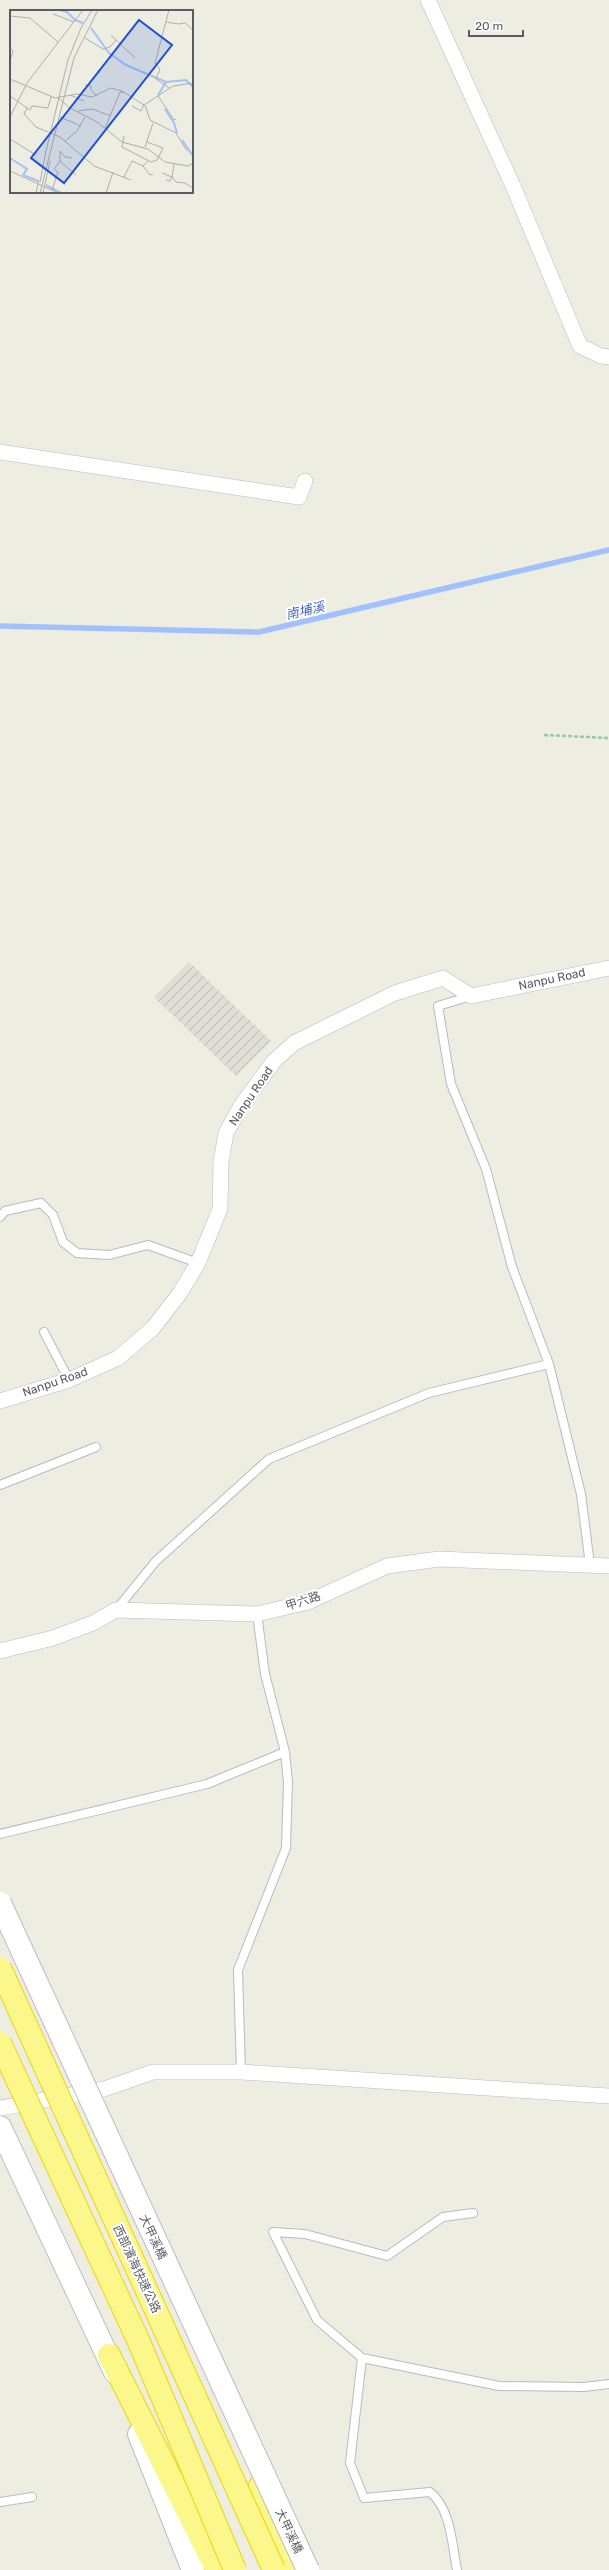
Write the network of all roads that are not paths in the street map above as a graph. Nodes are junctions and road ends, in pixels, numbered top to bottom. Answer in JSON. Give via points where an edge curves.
{"nodes":[{"id":1,"x":428,"y":0,"type":"edge"},
{"id":2,"x":609,"y":358,"type":"edge"},
{"id":3,"x":0,"y":452,"type":"edge"},
{"id":4,"x":304,"y":481,"type":"dead end"},
{"id":5,"x":609,"y":968,"type":"edge"},
{"id":6,"x":471,"y":996,"type":"junction"},
{"id":7,"x":0,"y":1216,"type":"edge"},
{"id":8,"x":198,"y":1264,"type":"junction"},
{"id":9,"x":44,"y":1332,"type":"dead end"},
{"id":10,"x":549,"y":1364,"type":"junction"},
{"id":11,"x":69,"y":1380,"type":"junction"},
{"id":12,"x":0,"y":1401,"type":"edge"},
{"id":13,"x":96,"y":1447,"type":"dead end"},
{"id":14,"x":0,"y":1485,"type":"edge"},
{"id":15,"x":590,"y":1565,"type":"junction"},
{"id":16,"x":609,"y":1566,"type":"edge"},
{"id":17,"x":116,"y":1610,"type":"junction"},
{"id":18,"x":258,"y":1614,"type":"junction"},
{"id":19,"x":0,"y":1651,"type":"edge"},
{"id":20,"x":285,"y":1752,"type":"junction"},
{"id":21,"x":0,"y":1834,"type":"edge"},
{"id":22,"x":0,"y":1903,"type":"edge"},
{"id":23,"x":0,"y":1968,"type":"edge"},
{"id":24,"x":0,"y":2043,"type":"edge"},
{"id":25,"x":241,"y":2072,"type":"junction"},
{"id":26,"x":609,"y":2096,"type":"edge"},
{"id":27,"x":0,"y":2108,"type":"edge"},
{"id":28,"x":0,"y":2127,"type":"edge"},
{"id":29,"x":473,"y":2213,"type":"dead end"},
{"id":30,"x":109,"y":2355,"type":"junction"},
{"id":31,"x":362,"y":2358,"type":"junction"},
{"id":32,"x":609,"y":2384,"type":"edge"},
{"id":33,"x":241,"y":2430,"type":"junction"},
{"id":34,"x":32,"y":2497,"type":"dead end"},
{"id":35,"x":0,"y":2502,"type":"edge"},
{"id":36,"x":193,"y":2570,"type":"edge"},
{"id":37,"x":217,"y":2570,"type":"edge"},
{"id":38,"x":235,"y":2570,"type":"edge"},
{"id":39,"x":274,"y":2570,"type":"edge"},
{"id":40,"x":289,"y":2570,"type":"edge"},
{"id":41,"x":308,"y":2570,"type":"edge"},
{"id":42,"x":457,"y":2570,"type":"edge"}],
"edges":[{"from":1,"to":2,"type":"street","via":[[513,186],[580,346]]},
{"from":3,"to":4,"type":"street","via":[[299,497]]},
{"from":5,"to":6,"type":"street","name":"Nanpu Road"},
{"from":6,"to":8,"type":"street","name":"Nanpu Road","via":[[443,978],[395,992],[294,1043],[274,1062],[241,1106],[226,1133],[221,1162],[220,1209]]},
{"from":6,"to":10,"type":"lane","via":[[438,1006],[451,1084],[486,1169],[512,1267]]},
{"from":7,"to":8,"type":"lane","via":[[5,1211],[41,1203],[53,1215],[63,1242],[78,1253],[109,1255],[148,1245]]},
{"from":8,"to":11,"type":"street","name":"Nanpu Road","via":[[153,1328],[118,1358]]},
{"from":9,"to":11,"type":"lane"},
{"from":10,"to":15,"type":"lane","via":[[581,1494]]},
{"from":10,"to":17,"type":"lane","via":[[429,1393],[269,1459],[156,1561]]},
{"from":11,"to":12,"type":"street","name":"Nanpu Road"},
{"from":13,"to":14,"type":"lane"},
{"from":15,"to":16,"type":"street","name":"甲六路"},
{"from":15,"to":18,"type":"street","name":"甲六路","via":[[439,1559],[387,1566],[308,1602]]},
{"from":17,"to":18,"type":"street","name":"甲六路"},
{"from":17,"to":19,"type":"street","via":[[93,1623],[53,1638]]},
{"from":18,"to":20,"type":"lane","via":[[265,1674]]},
{"from":20,"to":21,"type":"lane","via":[[207,1784]]},
{"from":20,"to":25,"type":"lane","via":[[288,1782],[286,1848],[238,1970]]},
{"from":22,"to":33,"type":"street","name":"大甲溪橋","bridge":true},
{"from":23,"to":39,"type":"highway","name":"西部濱海快速公路","bridge":true},
{"from":24,"to":38,"type":"highway","bridge":true,"via":[[139,2342]]},
{"from":25,"to":26,"type":"street"},
{"from":25,"to":27,"type":"street","via":[[153,2072],[104,2089]]},
{"from":28,"to":30,"type":"street"},
{"from":29,"to":31,"type":"lane","via":[[443,2217],[387,2256],[305,2234],[273,2232],[317,2320]]},
{"from":30,"to":36,"type":"street"},
{"from":30,"to":37,"type":"highway"},
{"from":31,"to":32,"type":"lane","via":[[499,2386],[584,2387]]},
{"from":31,"to":42,"type":"lane","via":[[350,2463],[364,2498],[430,2492],[440,2501],[449,2528]]},
{"from":33,"to":40,"type":"highway"},
{"from":33,"to":41,"type":"street","name":"大甲溪橋","bridge":true},
{"from":34,"to":35,"type":"lane"}]}
